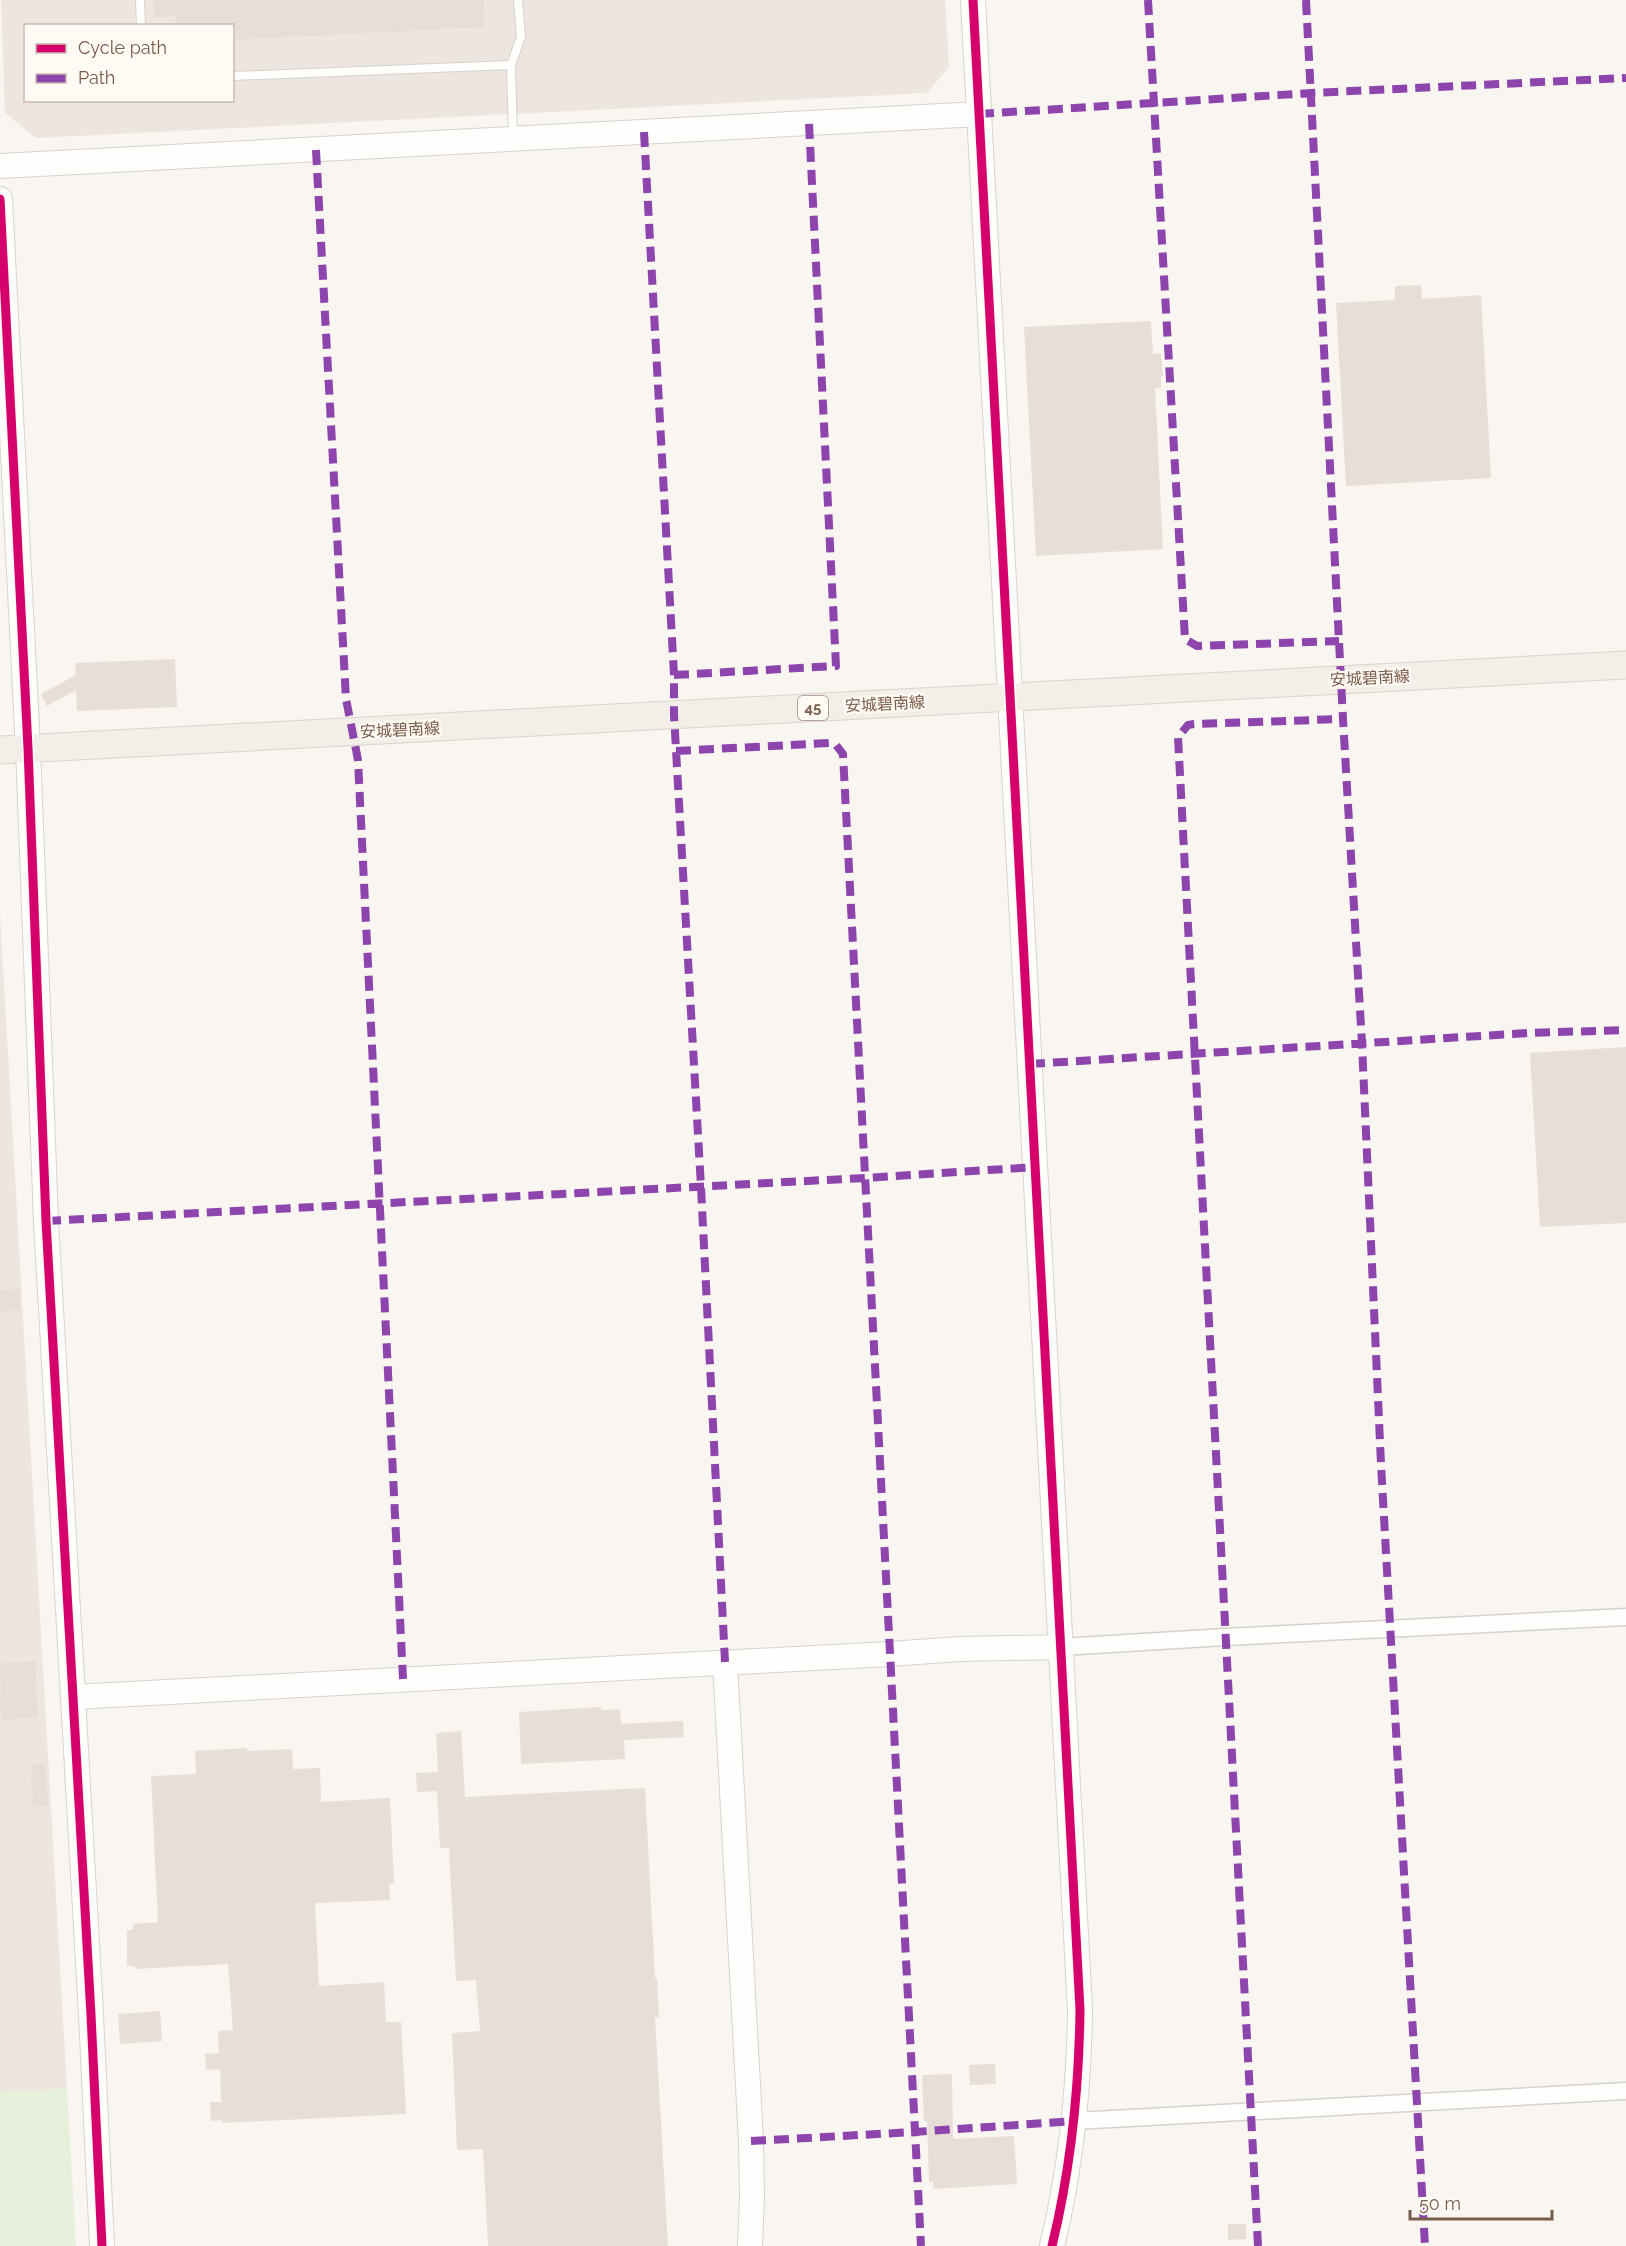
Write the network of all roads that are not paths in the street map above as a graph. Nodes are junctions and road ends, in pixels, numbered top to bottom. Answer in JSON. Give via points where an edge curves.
{"nodes":[{"id":1,"x":140,"y":0,"type":"edge"},
{"id":2,"x":519,"y":0,"type":"edge"},
{"id":3,"x":973,"y":0,"type":"edge"},
{"id":4,"x":141,"y":24,"type":"edge"},
{"id":5,"x":511,"y":65,"type":"junction"},
{"id":6,"x":234,"y":76,"type":"edge"},
{"id":7,"x":979,"y":114,"type":"junction"},
{"id":8,"x":513,"y":139,"type":"junction"},
{"id":9,"x":0,"y":166,"type":"edge"},
{"id":10,"x":0,"y":199,"type":"edge"},
{"id":11,"x":1,"y":245,"type":"edge"},
{"id":12,"x":1626,"y":665,"type":"edge"},
{"id":13,"x":1011,"y":697,"type":"junction"},
{"id":14,"x":28,"y":748,"type":"junction"},
{"id":15,"x":0,"y":750,"type":"edge"},
{"id":16,"x":1626,"y":1617,"type":"edge"},
{"id":17,"x":1061,"y":1647,"type":"junction"},
{"id":18,"x":725,"y":1662,"type":"junction"},
{"id":19,"x":74,"y":1697,"type":"junction"},
{"id":20,"x":1626,"y":2091,"type":"edge"},
{"id":21,"x":1075,"y":2121,"type":"junction"},
{"id":22,"x":102,"y":2246,"type":"edge"},
{"id":23,"x":750,"y":2246,"type":"edge"},
{"id":24,"x":1052,"y":2246,"type":"edge"}],
"edges":[{"from":1,"to":4,"type":"lane"},
{"from":2,"to":5,"type":"lane","via":[[521,37]]},
{"from":3,"to":7,"type":"street"},
{"from":5,"to":6,"type":"lane"},
{"from":5,"to":8,"type":"lane"},
{"from":7,"to":8,"type":"street"},
{"from":7,"to":13,"type":"street"},
{"from":8,"to":9,"type":"street"},
{"from":10,"to":11,"type":"street"},
{"from":11,"to":14,"type":"street"},
{"from":12,"to":13,"type":"main road","name":"安城碧南線","number":"45"},
{"from":13,"to":14,"type":"main road","name":"安城碧南線","number":"45"},
{"from":13,"to":17,"type":"street"},
{"from":14,"to":15,"type":"main road","name":"安城碧南線","number":"45"},
{"from":14,"to":19,"type":"street","via":[[46,1221]]},
{"from":16,"to":17,"type":"street"},
{"from":17,"to":18,"type":"street"},
{"from":17,"to":21,"type":"street","via":[[1080,2010]]},
{"from":18,"to":19,"type":"street"},
{"from":18,"to":23,"type":"street","via":[[751,2141]]},
{"from":19,"to":22,"type":"street"},
{"from":20,"to":21,"type":"street"},
{"from":21,"to":24,"type":"street"}]}
